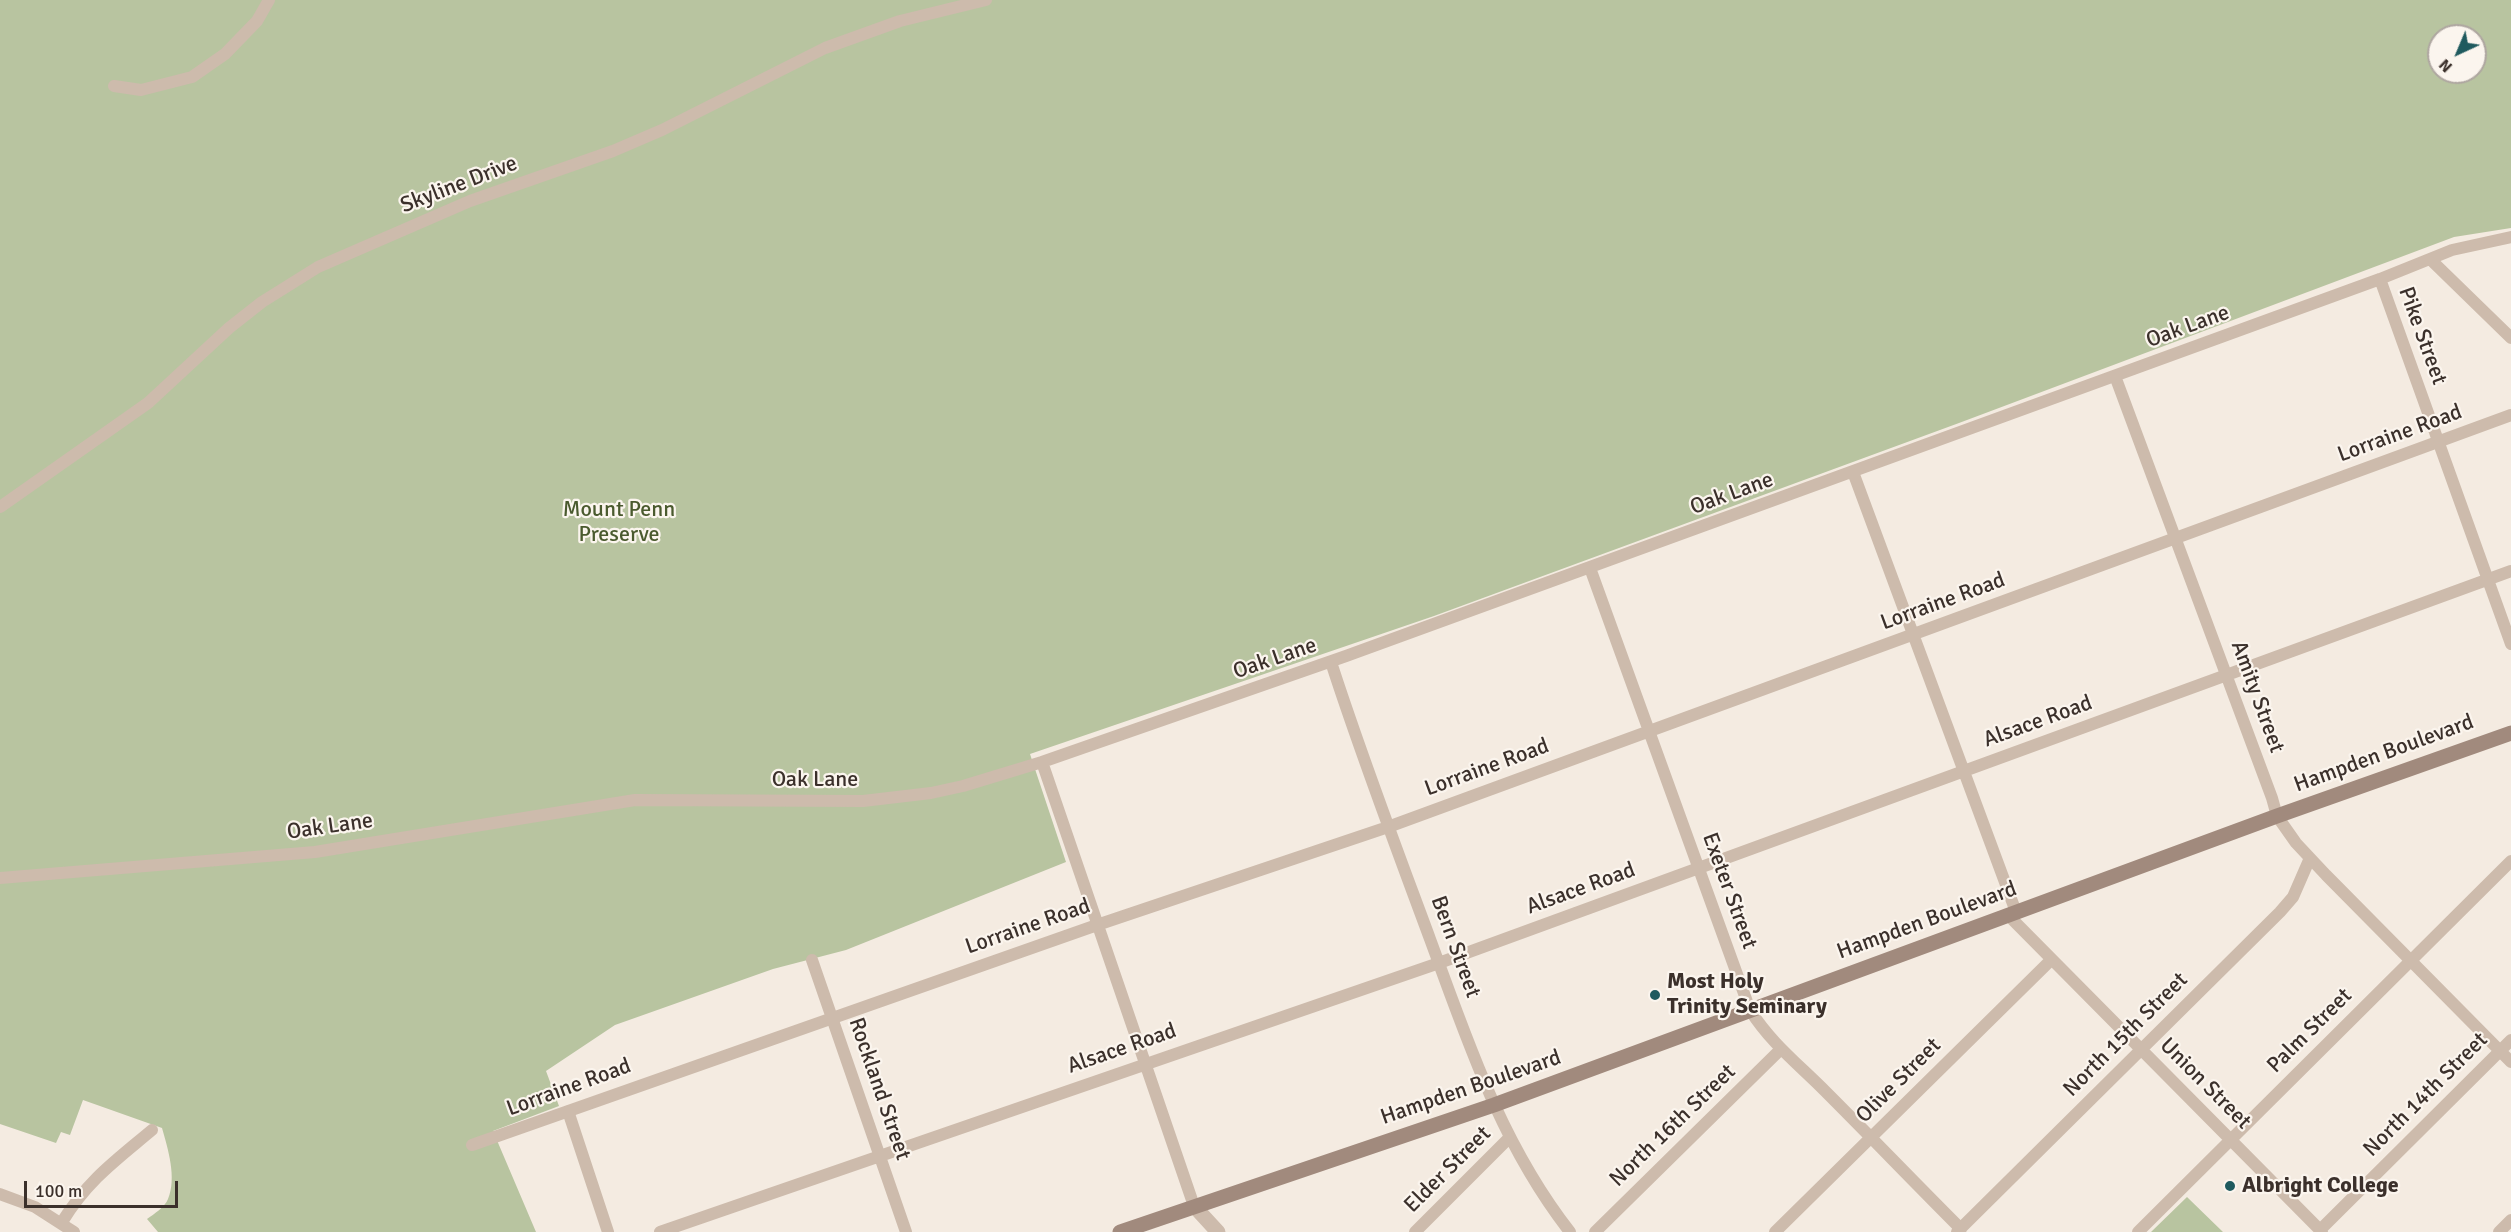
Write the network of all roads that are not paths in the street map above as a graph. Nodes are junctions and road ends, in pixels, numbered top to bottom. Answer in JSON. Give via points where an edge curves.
{"nodes":[{"id":1,"x":269,"y":0,"type":"edge"},
{"id":2,"x":983,"y":0,"type":"edge"},
{"id":3,"x":114,"y":86,"type":"dead end"},
{"id":4,"x":2511,"y":237,"type":"edge"},
{"id":5,"x":2431,"y":260,"type":"junction"},
{"id":6,"x":2380,"y":279,"type":"junction"},
{"id":7,"x":2511,"y":338,"type":"edge"},
{"id":8,"x":2115,"y":376,"type":"junction"},
{"id":9,"x":2511,"y":415,"type":"edge"},
{"id":10,"x":2438,"y":442,"type":"junction"},
{"id":11,"x":1853,"y":472,"type":"junction"},
{"id":12,"x":0,"y":507,"type":"edge"},
{"id":13,"x":2176,"y":539,"type":"junction"},
{"id":14,"x":1590,"y":568,"type":"junction"},
{"id":15,"x":2511,"y":570,"type":"edge"},
{"id":16,"x":2489,"y":579,"type":"junction"},
{"id":17,"x":1913,"y":635,"type":"junction"},
{"id":18,"x":2511,"y":644,"type":"edge"},
{"id":19,"x":1330,"y":662,"type":"junction"},
{"id":20,"x":2226,"y":675,"type":"junction"},
{"id":21,"x":1651,"y":731,"type":"junction"},
{"id":22,"x":2511,"y":733,"type":"edge"},
{"id":23,"x":1042,"y":762,"type":"junction"},
{"id":24,"x":1964,"y":772,"type":"junction"},
{"id":25,"x":2277,"y":816,"type":"junction"},
{"id":26,"x":1388,"y":827,"type":"junction"},
{"id":27,"x":2310,"y":858,"type":"junction"},
{"id":28,"x":2511,"y":861,"type":"edge"},
{"id":29,"x":1698,"y":868,"type":"junction"},
{"id":30,"x":0,"y":878,"type":"edge"},
{"id":31,"x":2012,"y":914,"type":"junction"},
{"id":32,"x":1097,"y":925,"type":"junction"},
{"id":33,"x":812,"y":960,"type":"dead end"},
{"id":34,"x":2052,"y":960,"type":"junction"},
{"id":35,"x":2411,"y":961,"type":"junction"},
{"id":36,"x":1439,"y":963,"type":"junction"},
{"id":37,"x":1750,"y":1010,"type":"junction"},
{"id":38,"x":832,"y":1018,"type":"junction"},
{"id":39,"x":2511,"y":1040,"type":"edge"},
{"id":40,"x":1780,"y":1050,"type":"junction"},
{"id":41,"x":2141,"y":1050,"type":"junction"},
{"id":42,"x":2500,"y":1051,"type":"junction"},
{"id":43,"x":2511,"y":1062,"type":"edge"},
{"id":44,"x":1145,"y":1063,"type":"junction"},
{"id":45,"x":1494,"y":1105,"type":"junction"},
{"id":46,"x":568,"y":1111,"type":"junction"},
{"id":47,"x":152,"y":1130,"type":"dead end"},
{"id":48,"x":1510,"y":1137,"type":"junction"},
{"id":49,"x":1870,"y":1138,"type":"junction"},
{"id":50,"x":2231,"y":1139,"type":"junction"},
{"id":51,"x":472,"y":1145,"type":"dead end"},
{"id":52,"x":879,"y":1155,"type":"junction"},
{"id":53,"x":0,"y":1194,"type":"edge"},
{"id":54,"x":1194,"y":1206,"type":"junction"},
{"id":55,"x":2511,"y":1220,"type":"edge"},
{"id":56,"x":62,"y":1222,"type":"junction"},
{"id":57,"x":1959,"y":1230,"type":"edge"},
{"id":58,"x":2321,"y":1231,"type":"edge"},
{"id":59,"x":74,"y":1232,"type":"edge"},
{"id":60,"x":608,"y":1232,"type":"edge"},
{"id":61,"x":660,"y":1232,"type":"edge"},
{"id":62,"x":906,"y":1232,"type":"edge"},
{"id":63,"x":1120,"y":1232,"type":"edge"},
{"id":64,"x":1218,"y":1232,"type":"edge"},
{"id":65,"x":1415,"y":1232,"type":"edge"},
{"id":66,"x":1570,"y":1232,"type":"edge"},
{"id":67,"x":1595,"y":1232,"type":"edge"},
{"id":68,"x":1775,"y":1232,"type":"edge"},
{"id":69,"x":2138,"y":1232,"type":"edge"},
{"id":70,"x":2499,"y":1232,"type":"edge"}],
"edges":[{"from":1,"to":3,"type":"street","via":[[257,21],[225,54],[192,77],[141,90]]},
{"from":2,"to":12,"type":"street","name":"Skyline Drive","via":[[900,21],[825,48],[613,151],[459,205],[318,267],[262,302],[148,403]]},
{"from":4,"to":5,"type":"street","name":"Oak Lane","via":[[2452,250]]},
{"from":5,"to":6,"type":"street","name":"Oak Lane"},
{"from":5,"to":7,"type":"street"},
{"from":6,"to":8,"type":"street","name":"Oak Lane"},
{"from":6,"to":10,"type":"street","name":"Pike Street"},
{"from":8,"to":11,"type":"street","name":"Oak Lane"},
{"from":8,"to":13,"type":"street","name":"Amity Street"},
{"from":9,"to":10,"type":"street","name":"Lorraine Road"},
{"from":10,"to":13,"type":"street","name":"Lorraine Road"},
{"from":10,"to":16,"type":"street","name":"Pike Street"},
{"from":11,"to":14,"type":"street","name":"Oak Lane"},
{"from":11,"to":17,"type":"street","name":"Union Street"},
{"from":13,"to":17,"type":"street","name":"Lorraine Road"},
{"from":13,"to":20,"type":"street","name":"Amity Street"},
{"from":14,"to":19,"type":"street","name":"Oak Lane"},
{"from":14,"to":21,"type":"street","name":"Exeter Street"},
{"from":15,"to":16,"type":"street","name":"Alsace Road"},
{"from":16,"to":18,"type":"street","name":"Pike Street"},
{"from":16,"to":20,"type":"street","name":"Alsace Road"},
{"from":17,"to":21,"type":"street","name":"Lorraine Road"},
{"from":17,"to":24,"type":"street","name":"Union Street"},
{"from":19,"to":23,"type":"street","name":"Oak Lane"},
{"from":19,"to":26,"type":"street","name":"Bern Street"},
{"from":20,"to":24,"type":"street","name":"Alsace Road"},
{"from":20,"to":25,"type":"street","name":"Amity Street"},
{"from":21,"to":26,"type":"street","name":"Lorraine Road"},
{"from":21,"to":29,"type":"street","name":"Exeter Street"},
{"from":22,"to":25,"type":"main road","name":"Hampden Boulevard"},
{"from":23,"to":30,"type":"street","name":"Oak Lane","via":[[963,786],[890,799],[635,800],[315,852]]},
{"from":23,"to":32,"type":"street"},
{"from":24,"to":29,"type":"street","name":"Alsace Road"},
{"from":24,"to":31,"type":"street","name":"Union Street"},
{"from":25,"to":27,"type":"street","name":"Amity Street"},
{"from":25,"to":31,"type":"main road","name":"Hampden Boulevard"},
{"from":26,"to":32,"type":"street","name":"Lorraine Road"},
{"from":26,"to":36,"type":"street","name":"Bern Street"},
{"from":27,"to":35,"type":"street","name":"Amity Street"},
{"from":27,"to":41,"type":"street","name":"North 15th Street","via":[[2293,897],[2280,912]]},
{"from":28,"to":35,"type":"street","name":"Palm Street"},
{"from":29,"to":36,"type":"street","name":"Alsace Road"},
{"from":29,"to":37,"type":"street","name":"Exeter Street"},
{"from":31,"to":34,"type":"street","name":"Union Street"},
{"from":31,"to":37,"type":"main road","name":"Hampden Boulevard"},
{"from":32,"to":38,"type":"street","name":"Lorraine Road"},
{"from":32,"to":44,"type":"street"},
{"from":33,"to":38,"type":"street","name":"Rockland Street"},
{"from":34,"to":41,"type":"street","name":"Union Street"},
{"from":34,"to":49,"type":"street","name":"Olive Street"},
{"from":35,"to":42,"type":"street","name":"Amity Street"},
{"from":35,"to":50,"type":"street","name":"Palm Street"},
{"from":36,"to":44,"type":"street","name":"Alsace Road"},
{"from":36,"to":45,"type":"street","name":"Bern Street"},
{"from":37,"to":40,"type":"street","name":"Exeter Street"},
{"from":37,"to":45,"type":"main road","name":"Hampden Boulevard"},
{"from":38,"to":46,"type":"street","name":"Lorraine Road"},
{"from":38,"to":52,"type":"street","name":"Rockland Street"},
{"from":39,"to":42,"type":"street","name":"North 14th Street"},
{"from":40,"to":49,"type":"street","name":"Exeter Street"},
{"from":40,"to":67,"type":"street","name":"North 16th Street"},
{"from":41,"to":50,"type":"street","name":"Union Street"},
{"from":41,"to":57,"type":"street","name":"North 15th Street"},
{"from":42,"to":43,"type":"street","name":"Amity Street"},
{"from":42,"to":58,"type":"street","name":"North 14th Street"},
{"from":44,"to":52,"type":"street","name":"Alsace Road"},
{"from":44,"to":54,"type":"street"},
{"from":45,"to":48,"type":"street","name":"Bern Street"},
{"from":45,"to":54,"type":"main road","name":"Hampden Boulevard"},
{"from":46,"to":51,"type":"street","name":"Lorraine Road"},
{"from":46,"to":60,"type":"street"},
{"from":47,"to":56,"type":"street","via":[[93,1179]]},
{"from":48,"to":65,"type":"street","name":"Elder Street"},
{"from":48,"to":66,"type":"street","name":"Bern Street","via":[[1526,1170]]},
{"from":49,"to":57,"type":"street","name":"Exeter Street"},
{"from":49,"to":68,"type":"street","name":"Olive Street"},
{"from":50,"to":58,"type":"street","name":"Union Street"},
{"from":50,"to":69,"type":"street","name":"Palm Street"},
{"from":52,"to":61,"type":"street","name":"Alsace Road"},
{"from":52,"to":62,"type":"street","name":"Rockland Street"},
{"from":53,"to":56,"type":"street"},
{"from":54,"to":63,"type":"main road","name":"Hampden Boulevard"},
{"from":54,"to":64,"type":"street"},
{"from":55,"to":70,"type":"street"},
{"from":56,"to":59,"type":"street"}]}
